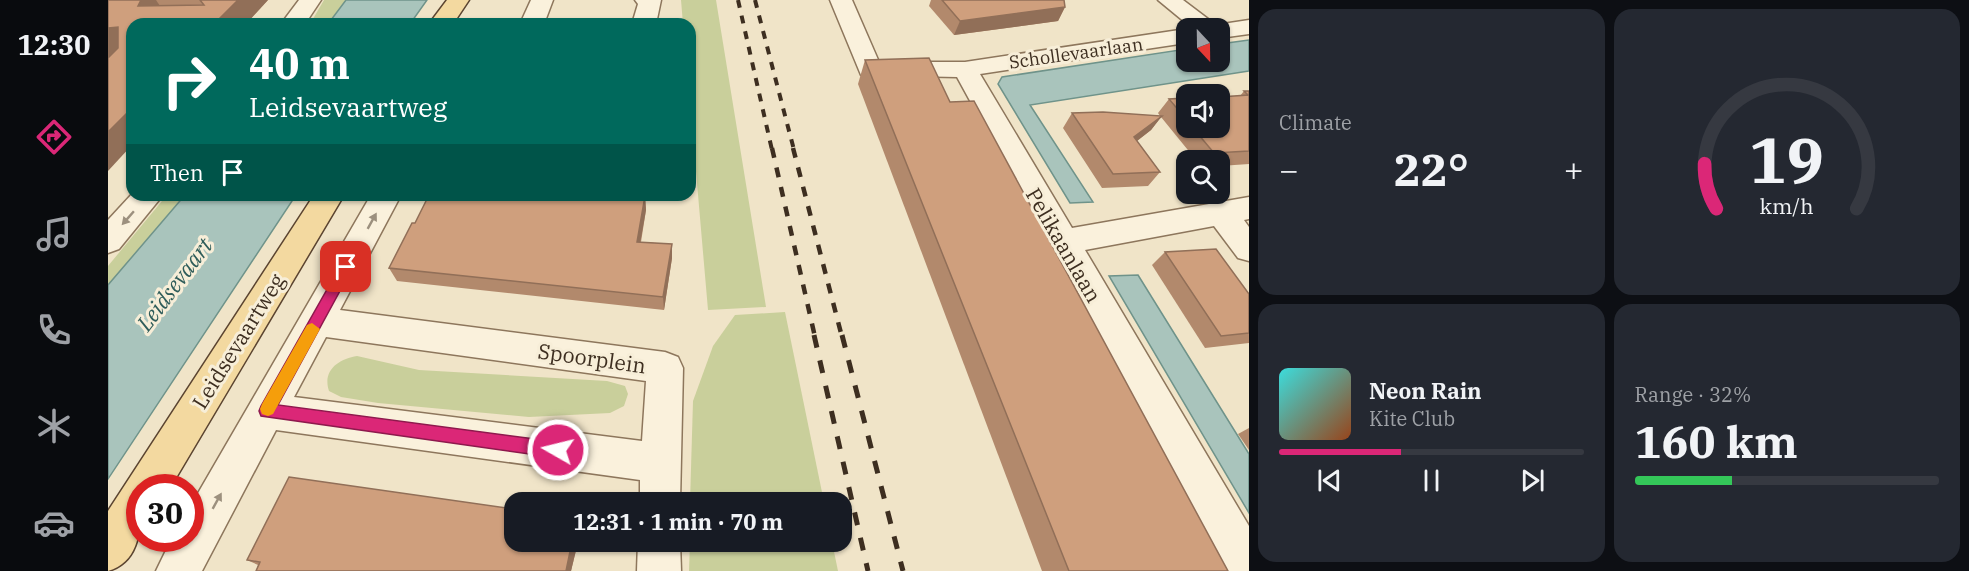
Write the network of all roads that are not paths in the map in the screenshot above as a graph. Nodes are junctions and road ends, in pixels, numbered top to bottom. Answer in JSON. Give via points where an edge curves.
{"nodes":[{"id":1,"x":310,"y":0,"type":"edge"},
{"id":2,"x":458,"y":0,"type":"edge"},
{"id":3,"x":542,"y":0,"type":"edge"},
{"id":4,"x":646,"y":0,"type":"edge"},
{"id":5,"x":842,"y":0,"type":"edge"},
{"id":6,"x":1169,"y":0,"type":"edge"},
{"id":7,"x":297,"y":18,"type":"edge"},
{"id":8,"x":445,"y":18,"type":"edge"},
{"id":9,"x":534,"y":18,"type":"edge"},
{"id":10,"x":646,"y":18,"type":"edge"},
{"id":11,"x":1193,"y":18,"type":"edge"},
{"id":12,"x":1249,"y":27,"type":"edge"},
{"id":13,"x":1230,"y":30,"type":"edge"},
{"id":14,"x":1176,"y":37,"type":"edge"},
{"id":15,"x":964,"y":69,"type":"junction"},
{"id":16,"x":143,"y":201,"type":"edge"},
{"id":17,"x":325,"y":201,"type":"edge"},
{"id":18,"x":383,"y":201,"type":"edge"},
{"id":19,"x":1235,"y":210,"type":"edge"},
{"id":20,"x":108,"y":242,"type":"edge"},
{"id":21,"x":1062,"y":242,"type":"junction"},
{"id":22,"x":1249,"y":249,"type":"edge"},
{"id":23,"x":316,"y":321,"type":"junction"},
{"id":24,"x":267,"y":411,"type":"junction"},
{"id":25,"x":660,"y":463,"type":"junction"},
{"id":26,"x":156,"y":474,"type":"edge"},
{"id":27,"x":660,"y":492,"type":"edge"},
{"id":28,"x":126,"y":521,"type":"edge"},
{"id":29,"x":108,"y":550,"type":"edge"},
{"id":30,"x":659,"y":552,"type":"edge"},
{"id":31,"x":1249,"y":568,"type":"edge"},
{"id":32,"x":178,"y":571,"type":"edge"},
{"id":33,"x":659,"y":571,"type":"edge"}],
"edges":[{"from":1,"to":7,"type":"street"},
{"from":2,"to":8,"type":"main road"},
{"from":3,"to":9,"type":"street"},
{"from":4,"to":10,"type":"street","via":[[650,0]]},
{"from":5,"to":15,"type":"street","via":[[870,70]]},
{"from":6,"to":11,"type":"street"},
{"from":12,"to":13,"type":"street"},
{"from":14,"to":15,"type":"street","name":"Schollevaarlaan"},
{"from":15,"to":21,"type":"street","name":"Pelikaanlaan"},
{"from":16,"to":20,"type":"street","one_way":true},
{"from":17,"to":26,"type":"main road","name":"Leidsevaartweg"},
{"from":23,"to":18,"type":"street","one_way":true},
{"from":19,"to":21,"type":"street"},
{"from":19,"to":22,"type":"street"},
{"from":21,"to":31,"type":"street","name":"Pelikaanlaan"},
{"from":23,"to":24,"type":"street"},
{"from":23,"to":25,"type":"street","name":"Spoorplein","via":[[665,368]]},
{"from":24,"to":25,"type":"street"},
{"from":32,"to":24,"type":"street","one_way":true},
{"from":25,"to":27,"type":"street"},
{"from":28,"to":29,"type":"main road"},
{"from":30,"to":33,"type":"street"}]}
